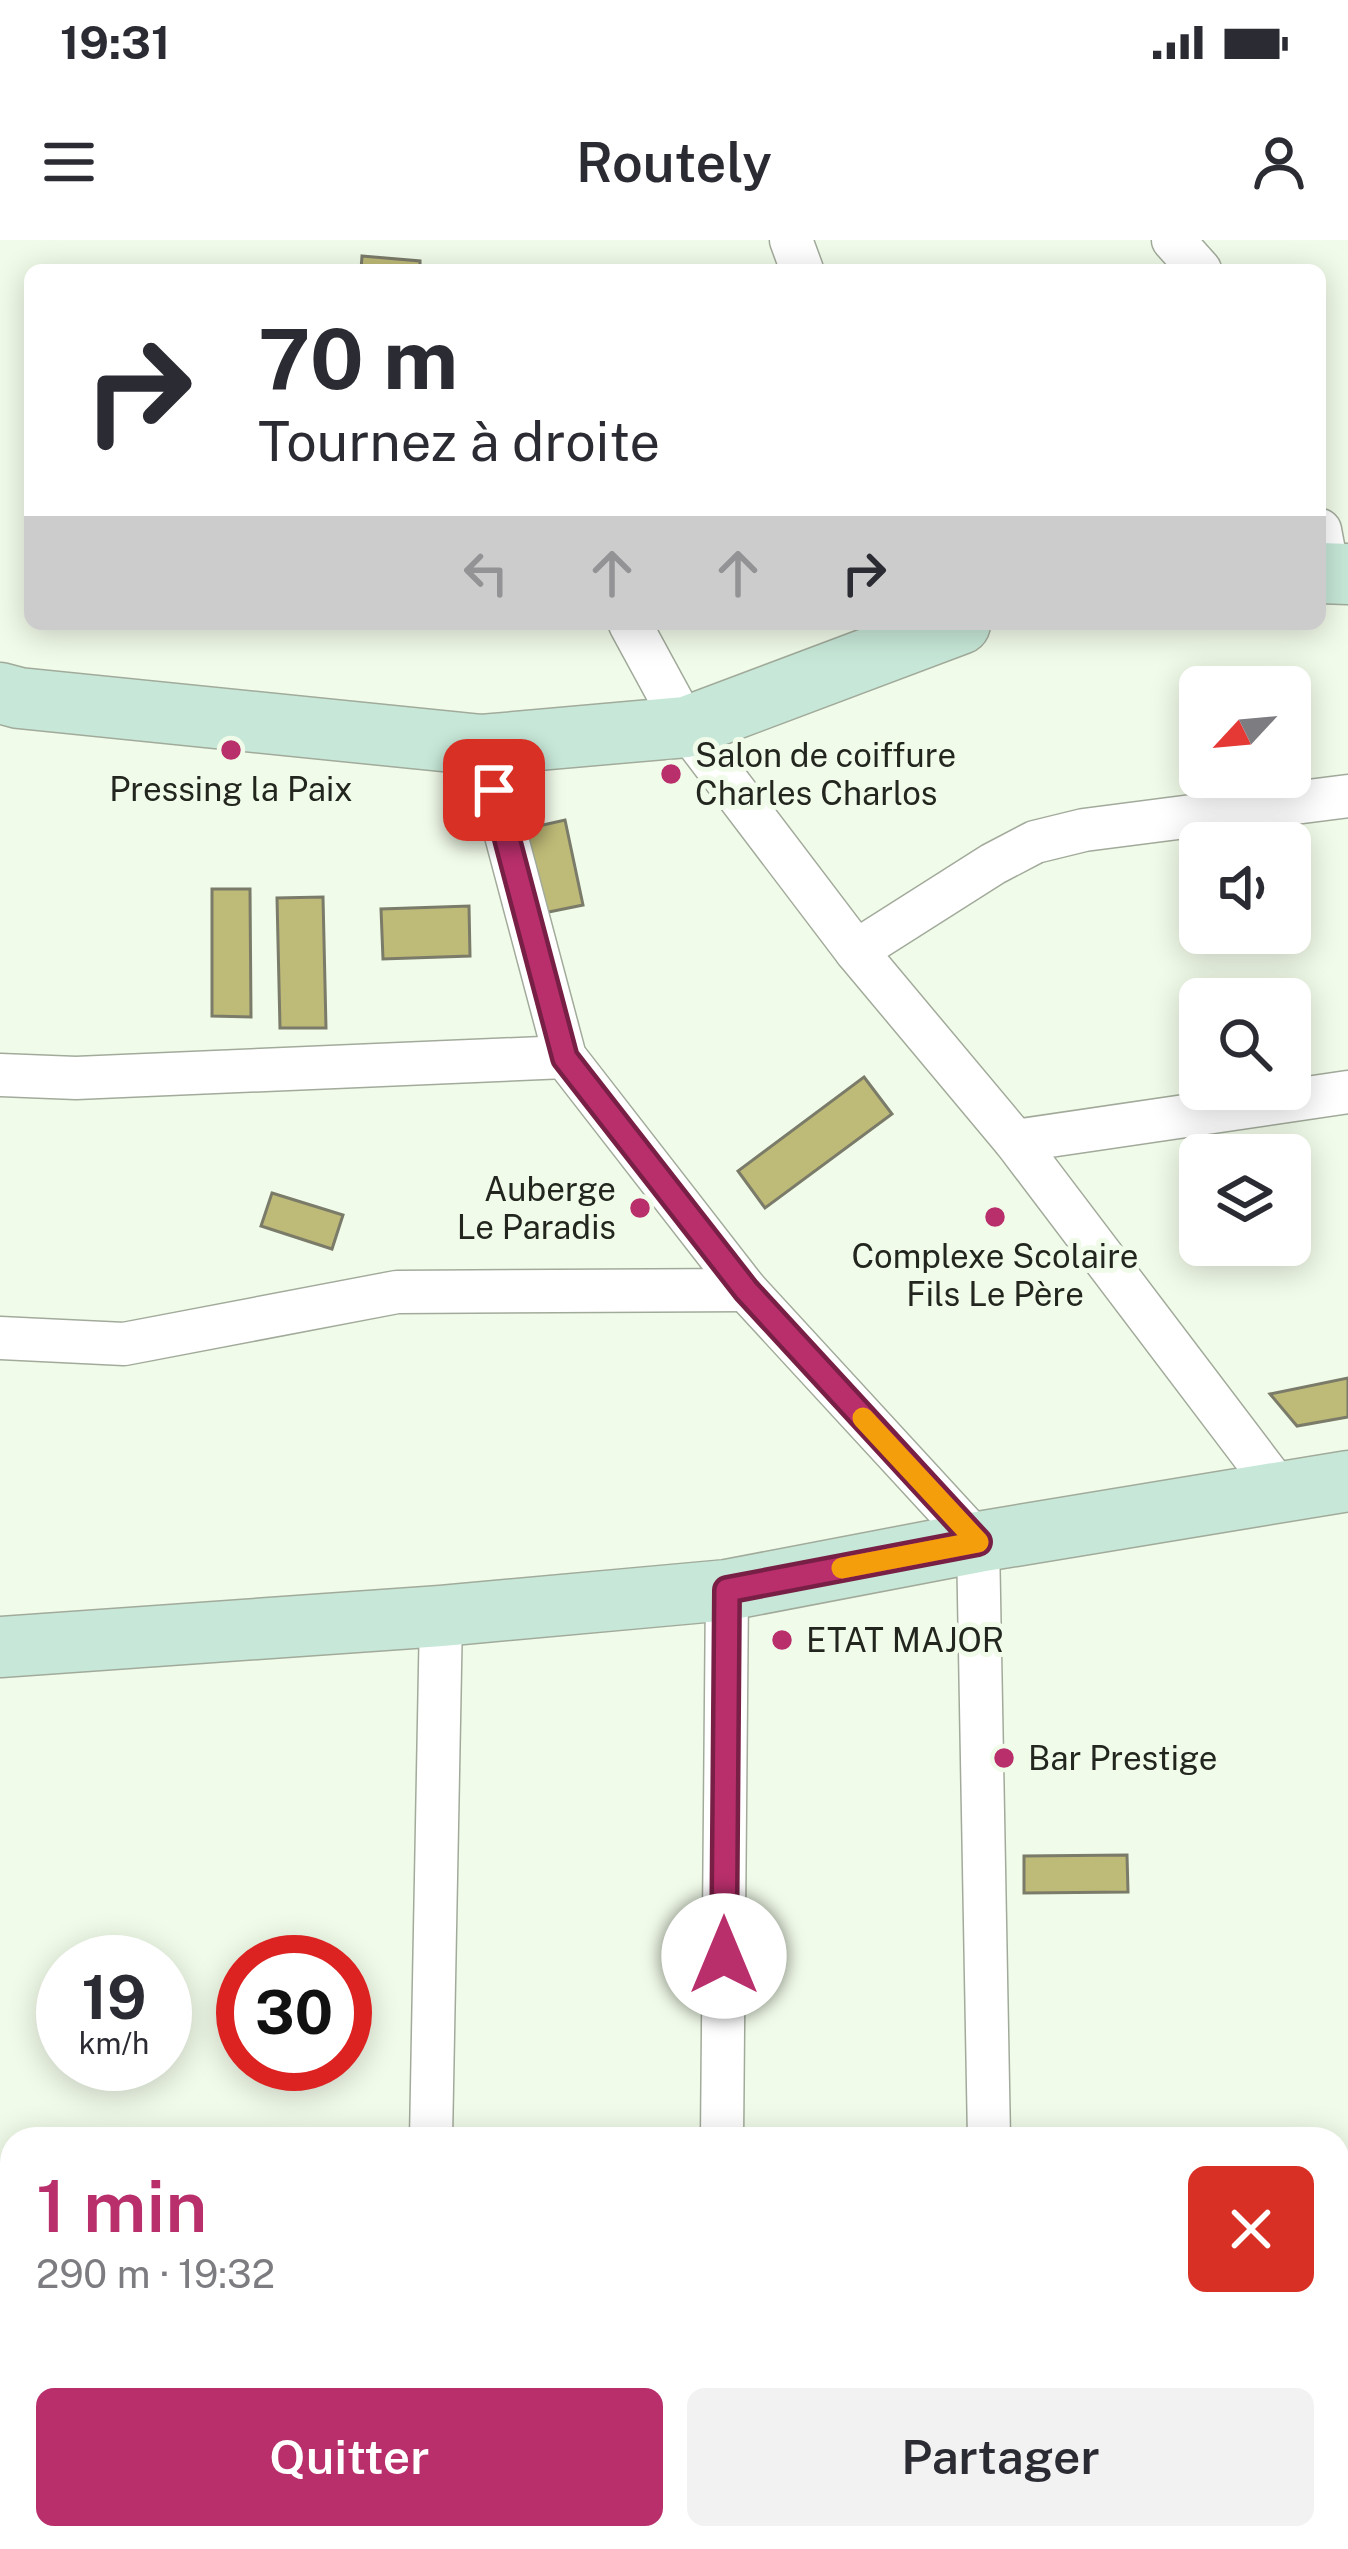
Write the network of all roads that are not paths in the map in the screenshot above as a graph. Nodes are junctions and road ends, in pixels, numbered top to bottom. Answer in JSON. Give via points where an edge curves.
{"nodes":[{"id":1,"x":1172,"y":240,"type":"edge"},
{"id":2,"x":1194,"y":264,"type":"edge"},
{"id":3,"x":633,"y":630,"type":"edge"},
{"id":4,"x":931,"y":630,"type":"edge"},
{"id":5,"x":0,"y":693,"type":"edge"},
{"id":6,"x":686,"y":728,"type":"junction"},
{"id":7,"x":482,"y":745,"type":"junction"},
{"id":8,"x":1348,"y":796,"type":"edge"},
{"id":9,"x":856,"y":951,"type":"junction"},
{"id":10,"x":565,"y":1058,"type":"junction"},
{"id":11,"x":0,"y":1075,"type":"edge"},
{"id":12,"x":1348,"y":1092,"type":"edge"},
{"id":13,"x":1015,"y":1141,"type":"junction"},
{"id":14,"x":746,"y":1290,"type":"junction"},
{"id":15,"x":0,"y":1339,"type":"edge"},
{"id":16,"x":1348,"y":1481,"type":"edge"},
{"id":17,"x":1281,"y":1492,"type":"junction"},
{"id":18,"x":978,"y":1542,"type":"junction"},
{"id":19,"x":727,"y":1590,"type":"junction"},
{"id":20,"x":441,"y":1616,"type":"junction"},
{"id":21,"x":0,"y":1647,"type":"edge"},
{"id":22,"x":431,"y":2127,"type":"edge"},
{"id":23,"x":722,"y":2127,"type":"edge"},
{"id":24,"x":989,"y":2127,"type":"edge"}],
"edges":[{"from":1,"to":2,"type":"street"},
{"from":3,"to":6,"type":"street"},
{"from":4,"to":6,"type":"main road"},
{"from":5,"to":7,"type":"main road"},
{"from":6,"to":7,"type":"main road"},
{"from":6,"to":9,"type":"street"},
{"from":7,"to":10,"type":"street"},
{"from":8,"to":9,"type":"street","via":[[1035,842]]},
{"from":9,"to":13,"type":"street"},
{"from":10,"to":11,"type":"street"},
{"from":10,"to":14,"type":"street"},
{"from":12,"to":13,"type":"street"},
{"from":13,"to":17,"type":"street"},
{"from":14,"to":15,"type":"street","via":[[397,1292],[124,1344]]},
{"from":14,"to":18,"type":"street"},
{"from":16,"to":17,"type":"main road"},
{"from":17,"to":18,"type":"main road"},
{"from":18,"to":19,"type":"main road"},
{"from":18,"to":24,"type":"street"},
{"from":19,"to":20,"type":"main road"},
{"from":19,"to":23,"type":"street"},
{"from":20,"to":21,"type":"main road"},
{"from":20,"to":22,"type":"street"}]}
